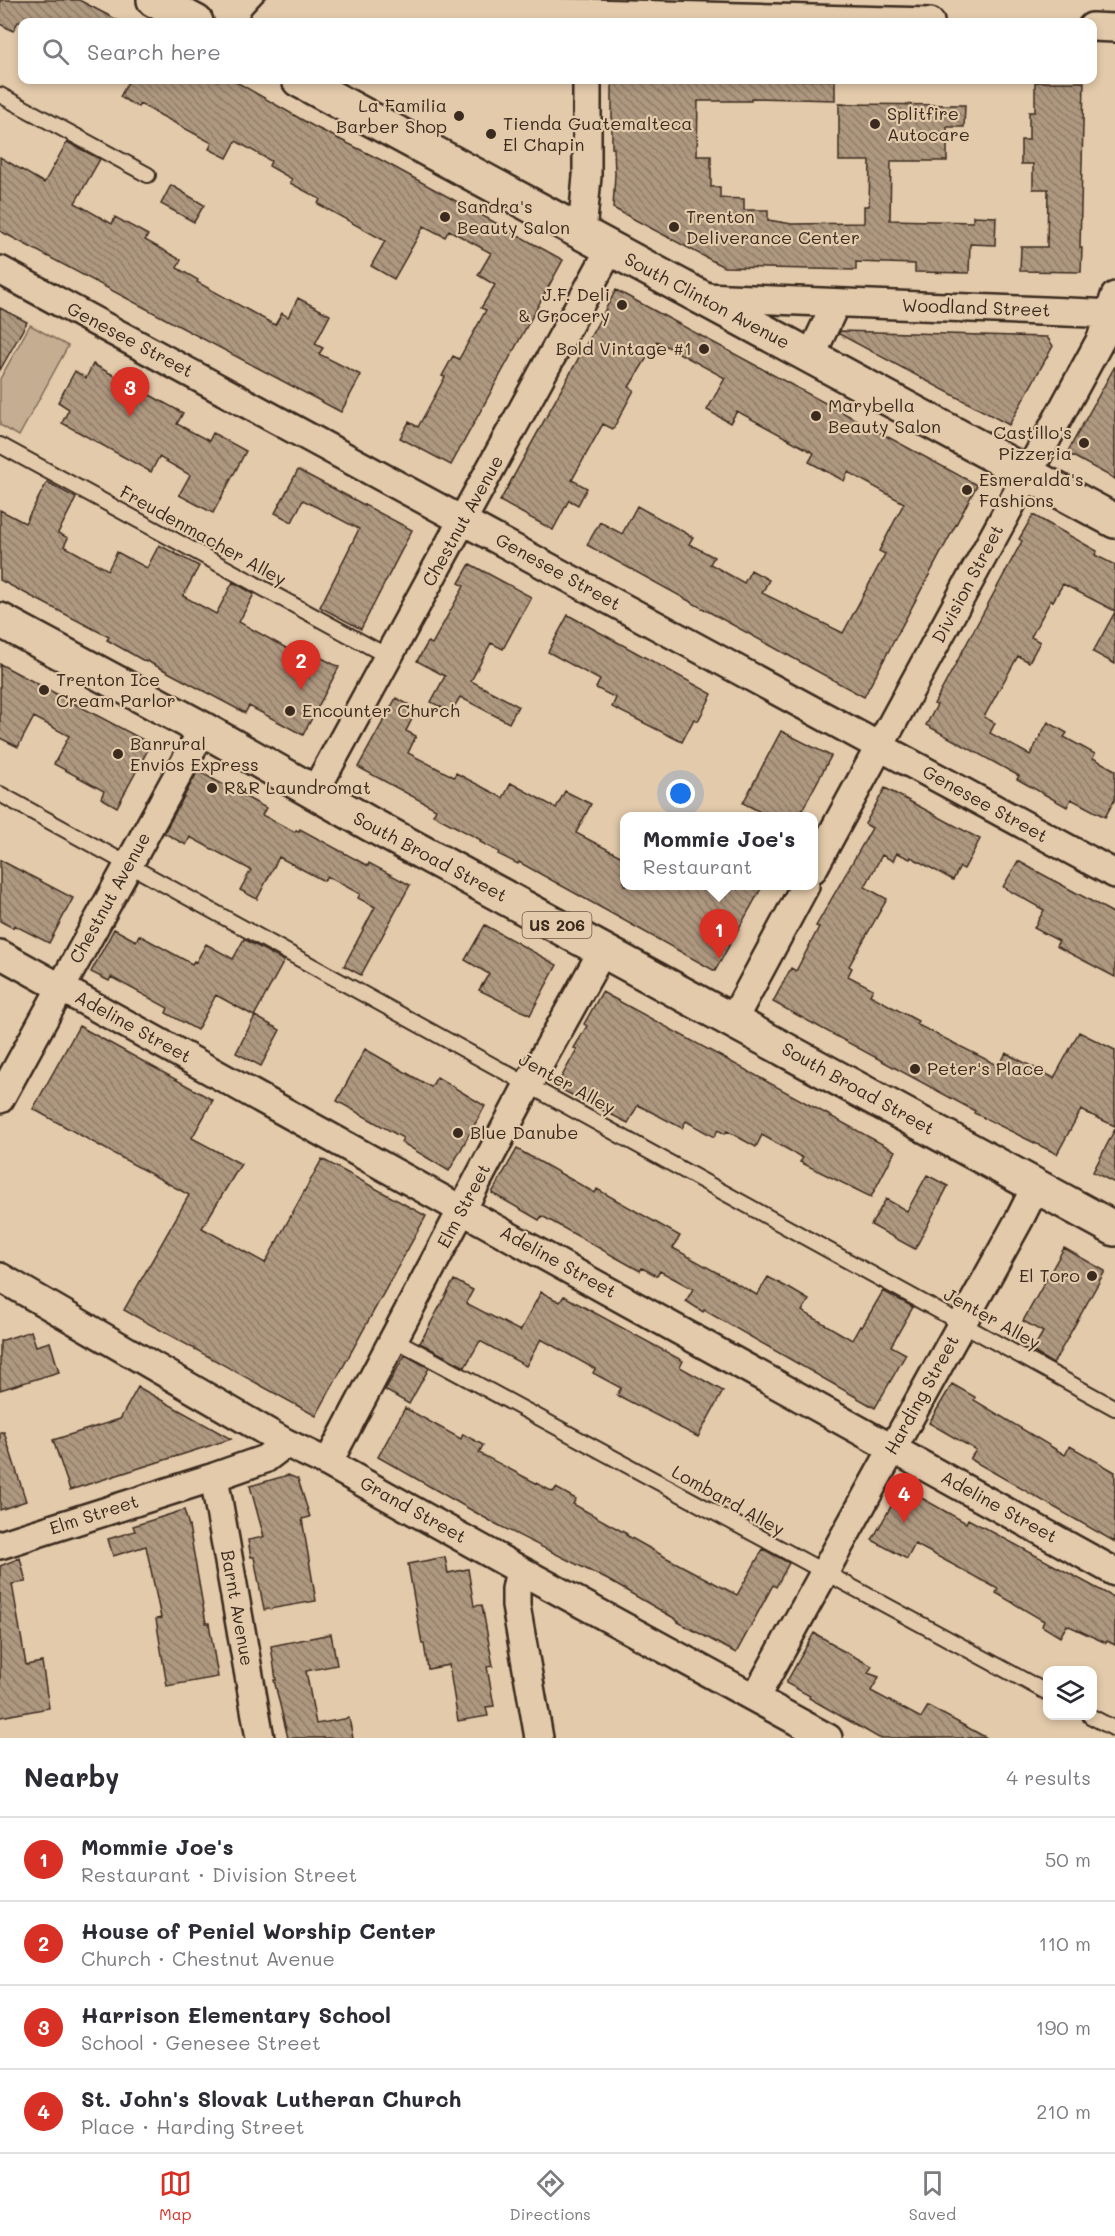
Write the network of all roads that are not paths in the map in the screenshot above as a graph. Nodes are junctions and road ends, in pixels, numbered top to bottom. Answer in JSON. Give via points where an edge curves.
{"nodes":[{"id":1,"x":154,"y":0,"type":"edge"},
{"id":2,"x":587,"y":12,"type":"edge"},
{"id":3,"x":192,"y":14,"type":"edge"},
{"id":4,"x":266,"y":18,"type":"edge"},
{"id":5,"x":793,"y":18,"type":"edge"},
{"id":6,"x":1097,"y":27,"type":"edge"},
{"id":7,"x":1115,"y":28,"type":"edge"},
{"id":8,"x":306,"y":84,"type":"edge"},
{"id":9,"x":587,"y":84,"type":"edge"},
{"id":10,"x":0,"y":95,"type":"edge"},
{"id":11,"x":148,"y":175,"type":"dead end"},
{"id":12,"x":582,"y":233,"type":"junction"},
{"id":13,"x":610,"y":249,"type":"junction"},
{"id":14,"x":0,"y":270,"type":"edge"},
{"id":15,"x":702,"y":297,"type":"junction"},
{"id":16,"x":837,"y":303,"type":"junction"},
{"id":17,"x":1113,"y":308,"type":"edge"},
{"id":18,"x":811,"y":356,"type":"junction"},
{"id":19,"x":0,"y":445,"type":"edge"},
{"id":20,"x":1026,"y":474,"type":"junction"},
{"id":21,"x":464,"y":520,"type":"junction"},
{"id":22,"x":1115,"y":521,"type":"edge"},
{"id":23,"x":0,"y":620,"type":"edge"},
{"id":24,"x":388,"y":657,"type":"junction"},
{"id":25,"x":203,"y":729,"type":"junction"},
{"id":26,"x":880,"y":747,"type":"junction"},
{"id":27,"x":314,"y":793,"type":"junction"},
{"id":28,"x":0,"y":794,"type":"edge"},
{"id":29,"x":818,"y":860,"type":"edge"},
{"id":30,"x":128,"y":865,"type":"junction"},
{"id":31,"x":1115,"y":874,"type":"edge"},
{"id":32,"x":802,"y":890,"type":"edge"},
{"id":33,"x":603,"y":950,"type":"junction"},
{"id":34,"x":0,"y":954,"type":"edge"},
{"id":35,"x":61,"y":988,"type":"junction"},
{"id":36,"x":734,"y":1020,"type":"junction"},
{"id":37,"x":529,"y":1083,"type":"junction"},
{"id":38,"x":0,"y":1099,"type":"edge"},
{"id":39,"x":1036,"y":1186,"type":"junction"},
{"id":40,"x":462,"y":1209,"type":"junction"},
{"id":41,"x":1115,"y":1229,"type":"edge"},
{"id":42,"x":0,"y":1277,"type":"edge"},
{"id":43,"x":962,"y":1323,"type":"junction"},
{"id":44,"x":392,"y":1338,"type":"junction"},
{"id":45,"x":1115,"y":1408,"type":"edge"},
{"id":46,"x":286,"y":1443,"type":"junction"},
{"id":47,"x":892,"y":1447,"type":"junction"},
{"id":48,"x":328,"y":1463,"type":"junction"},
{"id":49,"x":214,"y":1477,"type":"junction"},
{"id":50,"x":0,"y":1545,"type":"edge"},
{"id":51,"x":520,"y":1570,"type":"junction"},
{"id":52,"x":1115,"y":1572,"type":"edge"},
{"id":53,"x":823,"y":1573,"type":"junction"},
{"id":54,"x":1043,"y":1691,"type":"edge"},
{"id":55,"x":755,"y":1698,"type":"junction"},
{"id":56,"x":1097,"y":1720,"type":"edge"},
{"id":57,"x":1115,"y":1729,"type":"edge"},
{"id":58,"x":260,"y":1738,"type":"edge"},
{"id":59,"x":539,"y":1738,"type":"edge"},
{"id":60,"x":828,"y":1738,"type":"edge"}],
"edges":[{"from":1,"to":3,"type":"main road"},
{"from":2,"to":4,"type":"street","via":[[276,8]]},
{"from":2,"to":5,"type":"street"},
{"from":6,"to":7,"type":"street"},
{"from":8,"to":12,"type":"main road","name":"South Clinton Avenue"},
{"from":9,"to":12,"type":"street","via":[[587,176]]},
{"from":10,"to":11,"type":"lane"},
{"from":12,"to":13,"type":"main road","name":"South Clinton Avenue"},
{"from":13,"to":15,"type":"main road","name":"South Clinton Avenue"},
{"from":13,"to":21,"type":"street","name":"Chestnut Avenue"},
{"from":14,"to":21,"type":"street","name":"Genesee Street"},
{"from":15,"to":16,"type":"street","name":"Woodland Street"},
{"from":15,"to":18,"type":"main road","name":"South Clinton Avenue"},
{"from":16,"to":17,"type":"street","name":"Woodland Street"},
{"from":16,"to":18,"type":"street"},
{"from":17,"to":20,"type":"street","name":"Division Street","via":[[1101,339]]},
{"from":18,"to":20,"type":"main road","name":"South Clinton Avenue"},
{"from":19,"to":24,"type":"lane","name":"Freudenmacher Alley"},
{"from":20,"to":22,"type":"main road","name":"South Clinton Avenue"},
{"from":20,"to":26,"type":"street","name":"Division Street"},
{"from":21,"to":24,"type":"street","name":"Chestnut Avenue"},
{"from":21,"to":26,"type":"street","name":"Genesee Street"},
{"from":23,"to":25,"type":"main road","name":"South Broad Street","number":"US 206"},
{"from":24,"to":27,"type":"street","name":"Chestnut Avenue"},
{"from":25,"to":27,"type":"main road","name":"South Broad Street","number":"US 206"},
{"from":25,"to":30,"type":"street","name":"Chestnut Avenue"},
{"from":26,"to":29,"type":"street","name":"Division Street"},
{"from":26,"to":31,"type":"street","name":"Genesee Street"},
{"from":27,"to":33,"type":"main road","name":"South Broad Street","number":"US 206"},
{"from":28,"to":30,"type":"lane","name":"Jenter Alley"},
{"from":30,"to":35,"type":"street","name":"Chestnut Avenue"},
{"from":30,"to":37,"type":"lane","name":"Jenter Alley"},
{"from":32,"to":36,"type":"street"},
{"from":33,"to":36,"type":"main road","name":"South Broad Street","number":"US 206"},
{"from":33,"to":37,"type":"street","name":"Elm Street"},
{"from":34,"to":35,"type":"street","name":"Adeline Street"},
{"from":35,"to":38,"type":"street","name":"Chestnut Avenue"},
{"from":35,"to":40,"type":"street","name":"Adeline Street"},
{"from":36,"to":39,"type":"main road","name":"South Broad Street","number":"US 206"},
{"from":37,"to":40,"type":"street","name":"Elm Street"},
{"from":37,"to":43,"type":"lane","name":"Jenter Alley"},
{"from":39,"to":41,"type":"main road","name":"South Broad Street","number":"US 206"},
{"from":39,"to":43,"type":"street","name":"Harding Street"},
{"from":40,"to":44,"type":"street","name":"Elm Street"},
{"from":40,"to":47,"type":"street","name":"Adeline Street"},
{"from":42,"to":46,"type":"street","name":"Grand Street"},
{"from":43,"to":45,"type":"lane","name":"Jenter Alley"},
{"from":43,"to":47,"type":"street","name":"Harding Street"},
{"from":44,"to":48,"type":"street","name":"Elm Street"},
{"from":44,"to":53,"type":"lane","name":"Lombard Alley"},
{"from":46,"to":48,"type":"street","name":"Grand Street"},
{"from":46,"to":49,"type":"street","name":"Elm Street","via":[[264,1459]]},
{"from":47,"to":52,"type":"street","name":"Adeline Street"},
{"from":47,"to":53,"type":"street","name":"Harding Street"},
{"from":48,"to":51,"type":"street","name":"Grand Street"},
{"from":49,"to":50,"type":"street","name":"Elm Street"},
{"from":49,"to":58,"type":"street","name":"Barnt Avenue"},
{"from":51,"to":55,"type":"street","name":"Grand Street"},
{"from":51,"to":59,"type":"street","via":[[516,1606]]},
{"from":53,"to":54,"type":"lane","name":"Lombard Alley"},
{"from":53,"to":55,"type":"street","name":"Harding Street"},
{"from":55,"to":60,"type":"street","name":"Grand Street"},
{"from":56,"to":57,"type":"lane"}]}
